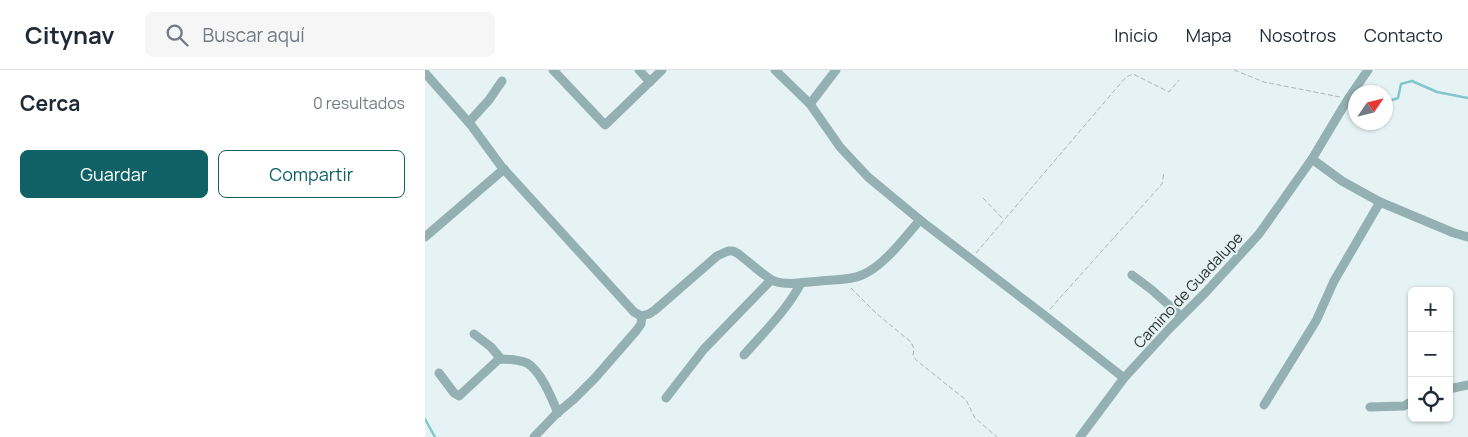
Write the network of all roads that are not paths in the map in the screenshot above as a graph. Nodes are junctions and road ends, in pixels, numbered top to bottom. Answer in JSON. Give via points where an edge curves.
{"nodes":[{"id":1,"x":553,"y":70,"type":"edge"},
{"id":2,"x":639,"y":70,"type":"edge"},
{"id":3,"x":662,"y":70,"type":"edge"},
{"id":4,"x":775,"y":70,"type":"edge"},
{"id":5,"x":836,"y":70,"type":"edge"},
{"id":6,"x":1367,"y":70,"type":"edge"},
{"id":7,"x":425,"y":74,"type":"edge"},
{"id":8,"x":502,"y":82,"type":"dead end"},
{"id":9,"x":650,"y":82,"type":"junction"},
{"id":10,"x":810,"y":104,"type":"junction"},
{"id":11,"x":469,"y":122,"type":"junction"},
{"id":12,"x":1312,"y":160,"type":"junction"},
{"id":13,"x":504,"y":169,"type":"junction"},
{"id":14,"x":1380,"y":202,"type":"junction"},
{"id":15,"x":920,"y":220,"type":"junction"},
{"id":16,"x":425,"y":236,"type":"edge"},
{"id":17,"x":1468,"y":237,"type":"edge"},
{"id":18,"x":1132,"y":275,"type":"dead end"},
{"id":19,"x":771,"y":280,"type":"junction"},
{"id":20,"x":801,"y":283,"type":"junction"},
{"id":21,"x":642,"y":316,"type":"junction"},
{"id":22,"x":1181,"y":316,"type":"junction"},
{"id":23,"x":474,"y":334,"type":"dead end"},
{"id":24,"x":744,"y":354,"type":"dead end"},
{"id":25,"x":501,"y":359,"type":"junction"},
{"id":26,"x":439,"y":373,"type":"dead end"},
{"id":27,"x":1124,"y":378,"type":"junction"},
{"id":28,"x":1468,"y":385,"type":"edge"},
{"id":29,"x":1453,"y":387,"type":"edge"},
{"id":30,"x":665,"y":398,"type":"dead end"},
{"id":31,"x":1408,"y":404,"type":"edge"},
{"id":32,"x":1265,"y":405,"type":"dead end"},
{"id":33,"x":1370,"y":407,"type":"dead end"},
{"id":34,"x":558,"y":413,"type":"junction"},
{"id":35,"x":534,"y":437,"type":"edge"},
{"id":36,"x":1080,"y":437,"type":"edge"}],
"edges":[{"from":1,"to":9,"type":"street","via":[[605,125]]},
{"from":2,"to":9,"type":"street"},
{"from":3,"to":9,"type":"street"},
{"from":4,"to":10,"type":"street"},
{"from":5,"to":10,"type":"street"},
{"from":6,"to":12,"type":"street","name":"Camino de Guadalupe"},
{"from":7,"to":11,"type":"street"},
{"from":8,"to":11,"type":"street"},
{"from":10,"to":15,"type":"street","via":[[858,168]]},
{"from":11,"to":13,"type":"street"},
{"from":12,"to":14,"type":"street","via":[[1341,181]]},
{"from":12,"to":22,"type":"street","name":"Camino de Guadalupe","via":[[1259,234]]},
{"from":13,"to":16,"type":"street"},
{"from":13,"to":21,"type":"street","via":[[634,312]]},
{"from":14,"to":17,"type":"street"},
{"from":14,"to":32,"type":"street","via":[[1334,281],[1317,321]]},
{"from":15,"to":20,"type":"street","via":[[894,250],[861,276]]},
{"from":15,"to":27,"type":"street"},
{"from":18,"to":22,"type":"street"},
{"from":19,"to":20,"type":"street"},
{"from":19,"to":21,"type":"street","via":[[737,253],[728,251],[717,256],[655,310]]},
{"from":19,"to":30,"type":"street","via":[[704,349]]},
{"from":20,"to":24,"type":"street","via":[[785,309]]},
{"from":21,"to":34,"type":"street","via":[[636,331],[595,378]]},
{"from":22,"to":27,"type":"street","name":"Camino de Guadalupe"},
{"from":23,"to":25,"type":"street"},
{"from":25,"to":26,"type":"street","via":[[459,396]]},
{"from":25,"to":34,"type":"street","via":[[532,367],[546,386]]},
{"from":27,"to":36,"type":"street","name":"Camino de Guadalupe"},
{"from":28,"to":29,"type":"street"},
{"from":31,"to":33,"type":"street"},
{"from":34,"to":35,"type":"street"}]}
